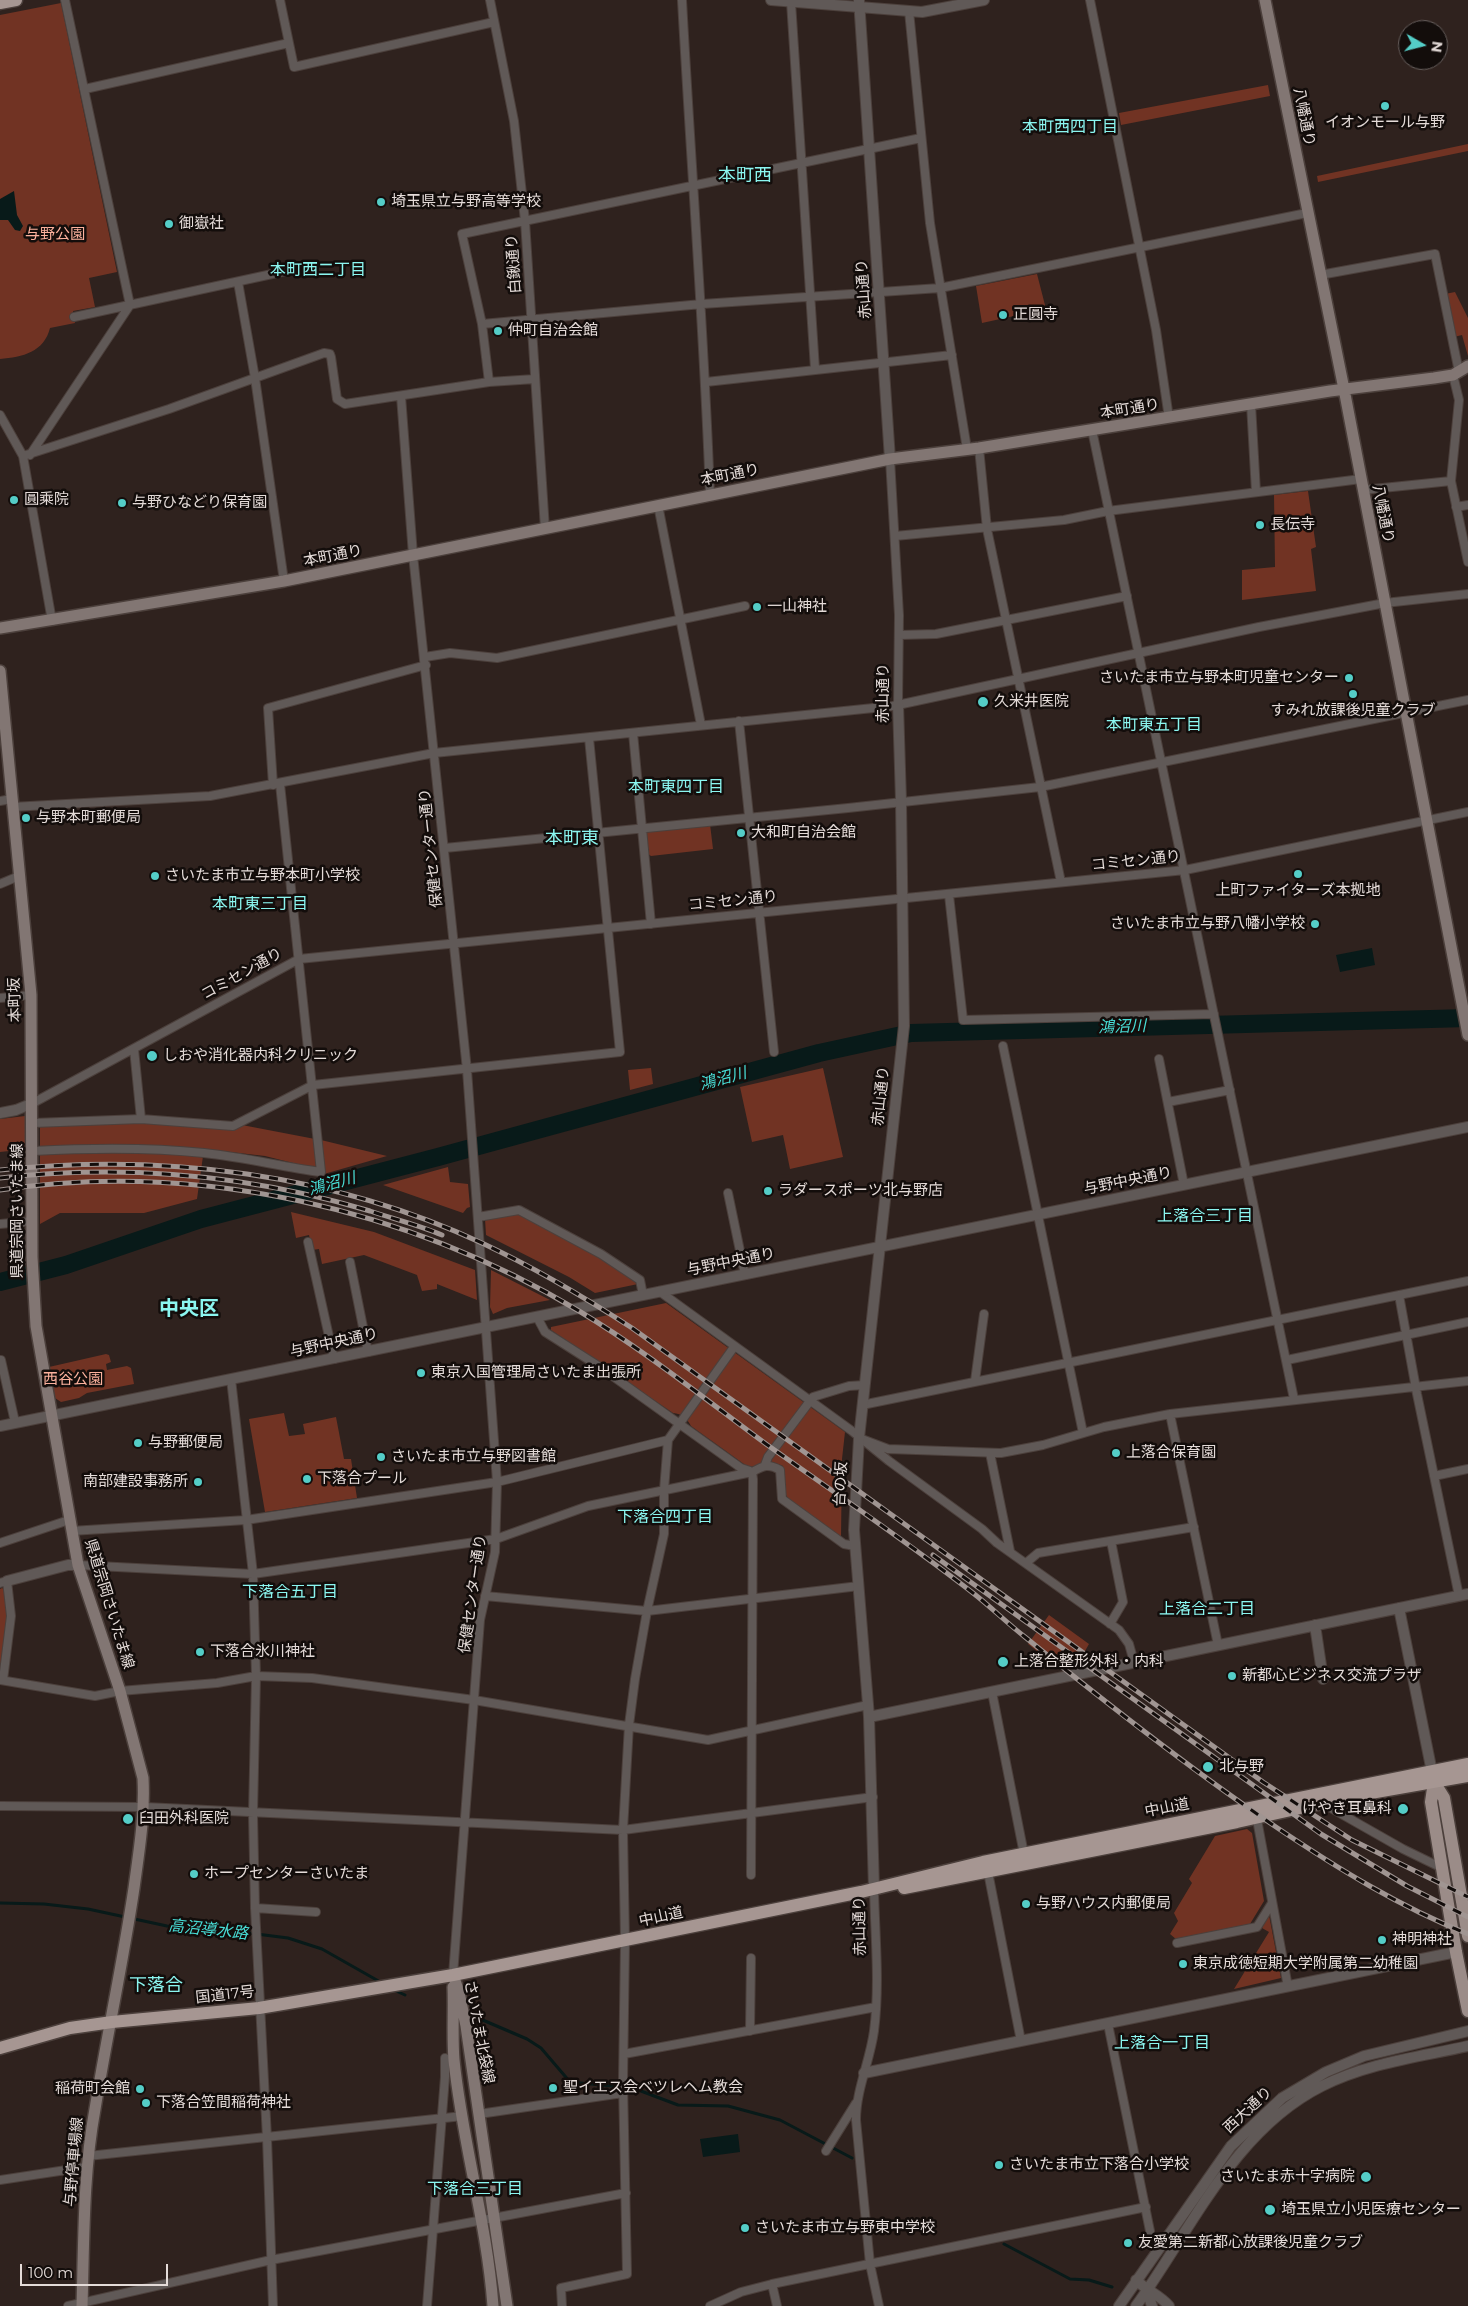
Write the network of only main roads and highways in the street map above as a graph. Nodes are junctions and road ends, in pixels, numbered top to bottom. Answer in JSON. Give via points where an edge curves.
{"nodes":[{"id":1,"x":16,"y":0,"type":"edge"},
{"id":2,"x":1265,"y":0,"type":"edge"},
{"id":3,"x":0,"y":3,"type":"edge"},
{"id":4,"x":1460,"y":371,"type":"edge"},
{"id":5,"x":1344,"y":390,"type":"junction"},
{"id":6,"x":0,"y":628,"type":"edge"},
{"id":7,"x":0,"y":671,"type":"edge"},
{"id":8,"x":3,"y":738,"type":"edge"},
{"id":9,"x":8,"y":802,"type":"edge"},
{"id":10,"x":1467,"y":1033,"type":"edge"},
{"id":11,"x":33,"y":1103,"type":"joint"},
{"id":12,"x":1468,"y":1764,"type":"edge"},
{"id":13,"x":1468,"y":1776,"type":"edge"},
{"id":14,"x":1433,"y":1777,"type":"junction"},
{"id":15,"x":1256,"y":1812,"type":"junction"},
{"id":16,"x":874,"y":1890,"type":"junction"},
{"id":17,"x":1468,"y":1936,"type":"edge"},
{"id":18,"x":453,"y":1975,"type":"junction"},
{"id":19,"x":1468,"y":2011,"type":"edge"},
{"id":20,"x":112,"y":2022,"type":"junction"},
{"id":21,"x":0,"y":2048,"type":"edge"},
{"id":22,"x":488,"y":2218,"type":"junction"},
{"id":23,"x":82,"y":2304,"type":"edge"},
{"id":24,"x":493,"y":2306,"type":"edge"},
{"id":25,"x":507,"y":2306,"type":"edge"}],
"edges":[{"from":1,"to":3,"type":"highway"},
{"from":2,"to":5,"type":"main road","name":"八幡通り"},
{"from":4,"to":5,"type":"main road","name":"本町通り"},
{"from":5,"to":6,"type":"main road","name":"本町通り","via":[[973,449],[890,458],[284,581]]},
{"from":5,"to":10,"type":"main road","name":"八幡通り"},
{"from":7,"to":8,"type":"main road","name":"本町坂"},
{"from":8,"to":9,"type":"main road","name":"本町坂"},
{"from":9,"to":11,"type":"main road","name":"本町坂","via":[[31,995]]},
{"from":11,"to":20,"type":"main road","name":"県道宗岡さいたま線","via":[[32,1258],[36,1326],[78,1565],[120,1691],[143,1778],[145,1807]]},
{"from":12,"to":14,"type":"highway","name":"中山道"},
{"from":13,"to":14,"type":"highway","name":"中山道"},
{"from":14,"to":15,"type":"highway","name":"中山道"},
{"from":14,"to":15,"type":"highway","name":"中山道","via":[[1322,1803]]},
{"from":14,"to":17,"type":"main road","via":[[1444,1798]]},
{"from":14,"to":19,"type":"main road","via":[[1432,1802]]},
{"from":15,"to":16,"type":"highway","name":"中山道","via":[[1024,1854],[900,1881]]},
{"from":15,"to":16,"type":"highway","name":"中山道","via":[[988,1872],[899,1889]]},
{"from":16,"to":18,"type":"highway","name":"中山道"},
{"from":18,"to":20,"type":"highway","name":"国道17号","via":[[259,2008]]},
{"from":18,"to":22,"type":"main road","name":"さいたま北袋線","via":[[466,2026],[479,2114]]},
{"from":18,"to":22,"type":"main road","name":"さいたま北袋線","via":[[454,2060],[463,2116]]},
{"from":20,"to":21,"type":"highway","name":"国道17号","via":[[70,2028]]},
{"from":20,"to":23,"type":"main road","name":"与野停車場線","via":[[87,2162]]},
{"from":22,"to":24,"type":"main road","name":"さいたま北袋線"},
{"from":22,"to":25,"type":"main road","name":"さいたま北袋線"}]}
